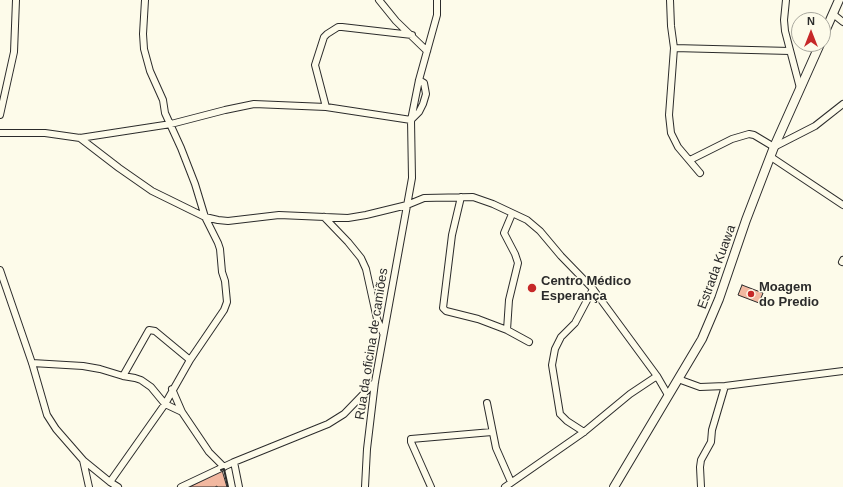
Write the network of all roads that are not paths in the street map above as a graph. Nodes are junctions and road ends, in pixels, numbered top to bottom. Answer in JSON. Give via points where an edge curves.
{"nodes":[{"id":1,"x":16,"y":0,"type":"edge"},
{"id":2,"x":145,"y":0,"type":"edge"},
{"id":3,"x":379,"y":0,"type":"edge"},
{"id":4,"x":437,"y":0,"type":"edge"},
{"id":5,"x":670,"y":0,"type":"edge"},
{"id":6,"x":786,"y":0,"type":"edge"},
{"id":7,"x":839,"y":0,"type":"edge"},
{"id":8,"x":833,"y":14,"type":"junction"},
{"id":9,"x":831,"y":18,"type":"edge"},
{"id":10,"x":843,"y":22,"type":"edge"},
{"id":11,"x":412,"y":35,"type":"junction"},
{"id":12,"x":674,"y":48,"type":"junction"},
{"id":13,"x":427,"y":51,"type":"junction"},
{"id":14,"x":790,"y":51,"type":"junction"},
{"id":15,"x":816,"y":52,"type":"edge"},
{"id":16,"x":419,"y":80,"type":"junction"},
{"id":17,"x":800,"y":88,"type":"junction"},
{"id":18,"x":843,"y":104,"type":"edge"},
{"id":19,"x":326,"y":107,"type":"junction"},
{"id":20,"x":0,"y":116,"type":"edge"},
{"id":21,"x":411,"y":120,"type":"junction"},
{"id":22,"x":171,"y":124,"type":"junction"},
{"id":23,"x":0,"y":133,"type":"edge"},
{"id":24,"x":80,"y":138,"type":"junction"},
{"id":25,"x":774,"y":146,"type":"junction"},
{"id":26,"x":771,"y":157,"type":"junction"},
{"id":27,"x":690,"y":160,"type":"junction"},
{"id":28,"x":700,"y":173,"type":"dead end"},
{"id":29,"x":461,"y":197,"type":"junction"},
{"id":30,"x":407,"y":205,"type":"junction"},
{"id":31,"x":843,"y":205,"type":"edge"},
{"id":32,"x":512,"y":214,"type":"junction"},
{"id":33,"x":205,"y":217,"type":"junction"},
{"id":34,"x":324,"y":217,"type":"junction"},
{"id":35,"x":0,"y":270,"type":"edge"},
{"id":36,"x":593,"y":289,"type":"junction"},
{"id":37,"x":507,"y":330,"type":"junction"},
{"id":38,"x":383,"y":333,"type":"junction"},
{"id":39,"x":529,"y":342,"type":"dead end"},
{"id":40,"x":190,"y":360,"type":"junction"},
{"id":41,"x":32,"y":363,"type":"junction"},
{"id":42,"x":843,"y":371,"type":"edge"},
{"id":43,"x":123,"y":376,"type":"junction"},
{"id":44,"x":657,"y":376,"type":"junction"},
{"id":45,"x":678,"y":379,"type":"junction"},
{"id":46,"x":375,"y":382,"type":"junction"},
{"id":47,"x":725,"y":386,"type":"junction"},
{"id":48,"x":172,"y":389,"type":"junction"},
{"id":49,"x":668,"y":395,"type":"junction"},
{"id":50,"x":488,"y":403,"type":"dead end"},
{"id":51,"x":165,"y":404,"type":"junction"},
{"id":52,"x":182,"y":412,"type":"junction"},
{"id":53,"x":492,"y":432,"type":"junction"},
{"id":54,"x":584,"y":432,"type":"junction"},
{"id":55,"x":84,"y":460,"type":"junction"},
{"id":56,"x":234,"y":462,"type":"junction"},
{"id":57,"x":224,"y":467,"type":"junction"},
{"id":58,"x":110,"y":482,"type":"junction"},
{"id":59,"x":511,"y":482,"type":"junction"},
{"id":60,"x":90,"y":487,"type":"edge"},
{"id":61,"x":118,"y":487,"type":"edge"},
{"id":62,"x":181,"y":487,"type":"edge"},
{"id":63,"x":239,"y":487,"type":"edge"},
{"id":64,"x":365,"y":487,"type":"edge"},
{"id":65,"x":431,"y":487,"type":"edge"},
{"id":66,"x":505,"y":487,"type":"edge"},
{"id":67,"x":614,"y":487,"type":"edge"},
{"id":68,"x":701,"y":487,"type":"edge"}],
"edges":[{"from":1,"to":20,"type":"street","via":[[14,52]]},
{"from":2,"to":22,"type":"street","via":[[144,49]]},
{"from":3,"to":11,"type":"street","via":[[396,21]]},
{"from":4,"to":13,"type":"street","via":[[437,15]]},
{"from":5,"to":12,"type":"street"},
{"from":6,"to":14,"type":"street","via":[[784,20]]},
{"from":7,"to":8,"type":"street"},
{"from":8,"to":9,"type":"street"},
{"from":8,"to":10,"type":"street"},
{"from":11,"to":13,"type":"street"},
{"from":11,"to":19,"type":"street","via":[[342,27],[327,34],[315,65]]},
{"from":12,"to":14,"type":"street"},
{"from":12,"to":27,"type":"street","via":[[669,115],[671,133],[678,147]]},
{"from":13,"to":16,"type":"street"},
{"from":14,"to":17,"type":"street"},
{"from":15,"to":17,"type":"street","name":"Estrada Kuawa"},
{"from":16,"to":21,"type":"street"},
{"from":16,"to":21,"type":"street","via":[[424,83],[426,94],[419,112]]},
{"from":17,"to":25,"type":"street","name":"Estrada Kuawa"},
{"from":18,"to":25,"type":"street","via":[[815,126]]},
{"from":19,"to":21,"type":"street"},
{"from":19,"to":22,"type":"street","via":[[254,104]]},
{"from":21,"to":30,"type":"street","name":"Rua da oficina de camiões","via":[[412,178]]},
{"from":22,"to":24,"type":"street"},
{"from":22,"to":33,"type":"street"},
{"from":23,"to":24,"type":"street","via":[[45,133]]},
{"from":24,"to":33,"type":"street","via":[[152,191]]},
{"from":25,"to":26,"type":"street","name":"Estrada Kuawa"},
{"from":25,"to":27,"type":"street","via":[[748,134],[732,138]]},
{"from":26,"to":31,"type":"street"},
{"from":26,"to":45,"type":"street","name":"Estrada Kuawa","via":[[746,220],[720,299],[702,339]]},
{"from":27,"to":28,"type":"street"},
{"from":29,"to":30,"type":"street","via":[[424,198]]},
{"from":29,"to":32,"type":"street","via":[[493,204]]},
{"from":29,"to":37,"type":"street","via":[[452,235],[443,308]]},
{"from":30,"to":34,"type":"street","via":[[348,218]]},
{"from":30,"to":38,"type":"street","name":"Rua da oficina de camiões"},
{"from":32,"to":36,"type":"street","via":[[527,220],[540,231]]},
{"from":32,"to":37,"type":"street","via":[[504,234],[518,263],[509,300]]},
{"from":33,"to":34,"type":"street","via":[[228,221],[278,214]]},
{"from":33,"to":40,"type":"street","via":[[220,249],[227,302]]},
{"from":34,"to":38,"type":"street","via":[[361,258]]},
{"from":35,"to":41,"type":"street"},
{"from":36,"to":44,"type":"street"},
{"from":36,"to":54,"type":"street","via":[[575,324],[561,337],[555,349],[552,365],[560,414]]},
{"from":37,"to":39,"type":"street"},
{"from":38,"to":46,"type":"street","name":"Rua da oficina de camiões"},
{"from":40,"to":43,"type":"street","via":[[155,331],[149,330]]},
{"from":40,"to":48,"type":"street"},
{"from":41,"to":43,"type":"street","via":[[84,366]]},
{"from":41,"to":55,"type":"street","via":[[47,415]]},
{"from":42,"to":47,"type":"street"},
{"from":43,"to":51,"type":"street","via":[[142,380]]},
{"from":44,"to":49,"type":"street"},
{"from":44,"to":54,"type":"street","via":[[630,394]]},
{"from":45,"to":47,"type":"street","via":[[700,387]]},
{"from":45,"to":49,"type":"street","name":"Estrada Kuawa"},
{"from":46,"to":56,"type":"street","via":[[344,414],[334,420]]},
{"from":46,"to":64,"type":"street","name":"Rua da oficina de camiões"},
{"from":47,"to":68,"type":"street","via":[[711,442],[701,460]]},
{"from":48,"to":51,"type":"street"},
{"from":48,"to":52,"type":"street"},
{"from":49,"to":67,"type":"street","name":"Estrada Kuawa"},
{"from":50,"to":53,"type":"street"},
{"from":51,"to":52,"type":"street"},
{"from":51,"to":58,"type":"street"},
{"from":52,"to":57,"type":"street","via":[[209,452]]},
{"from":53,"to":59,"type":"street"},
{"from":53,"to":65,"type":"street","via":[[411,439]]},
{"from":54,"to":59,"type":"street"},
{"from":55,"to":58,"type":"street"},
{"from":55,"to":60,"type":"street"},
{"from":56,"to":57,"type":"street"},
{"from":56,"to":63,"type":"street"},
{"from":57,"to":62,"type":"street"},
{"from":58,"to":61,"type":"street"},
{"from":59,"to":66,"type":"street"}]}
